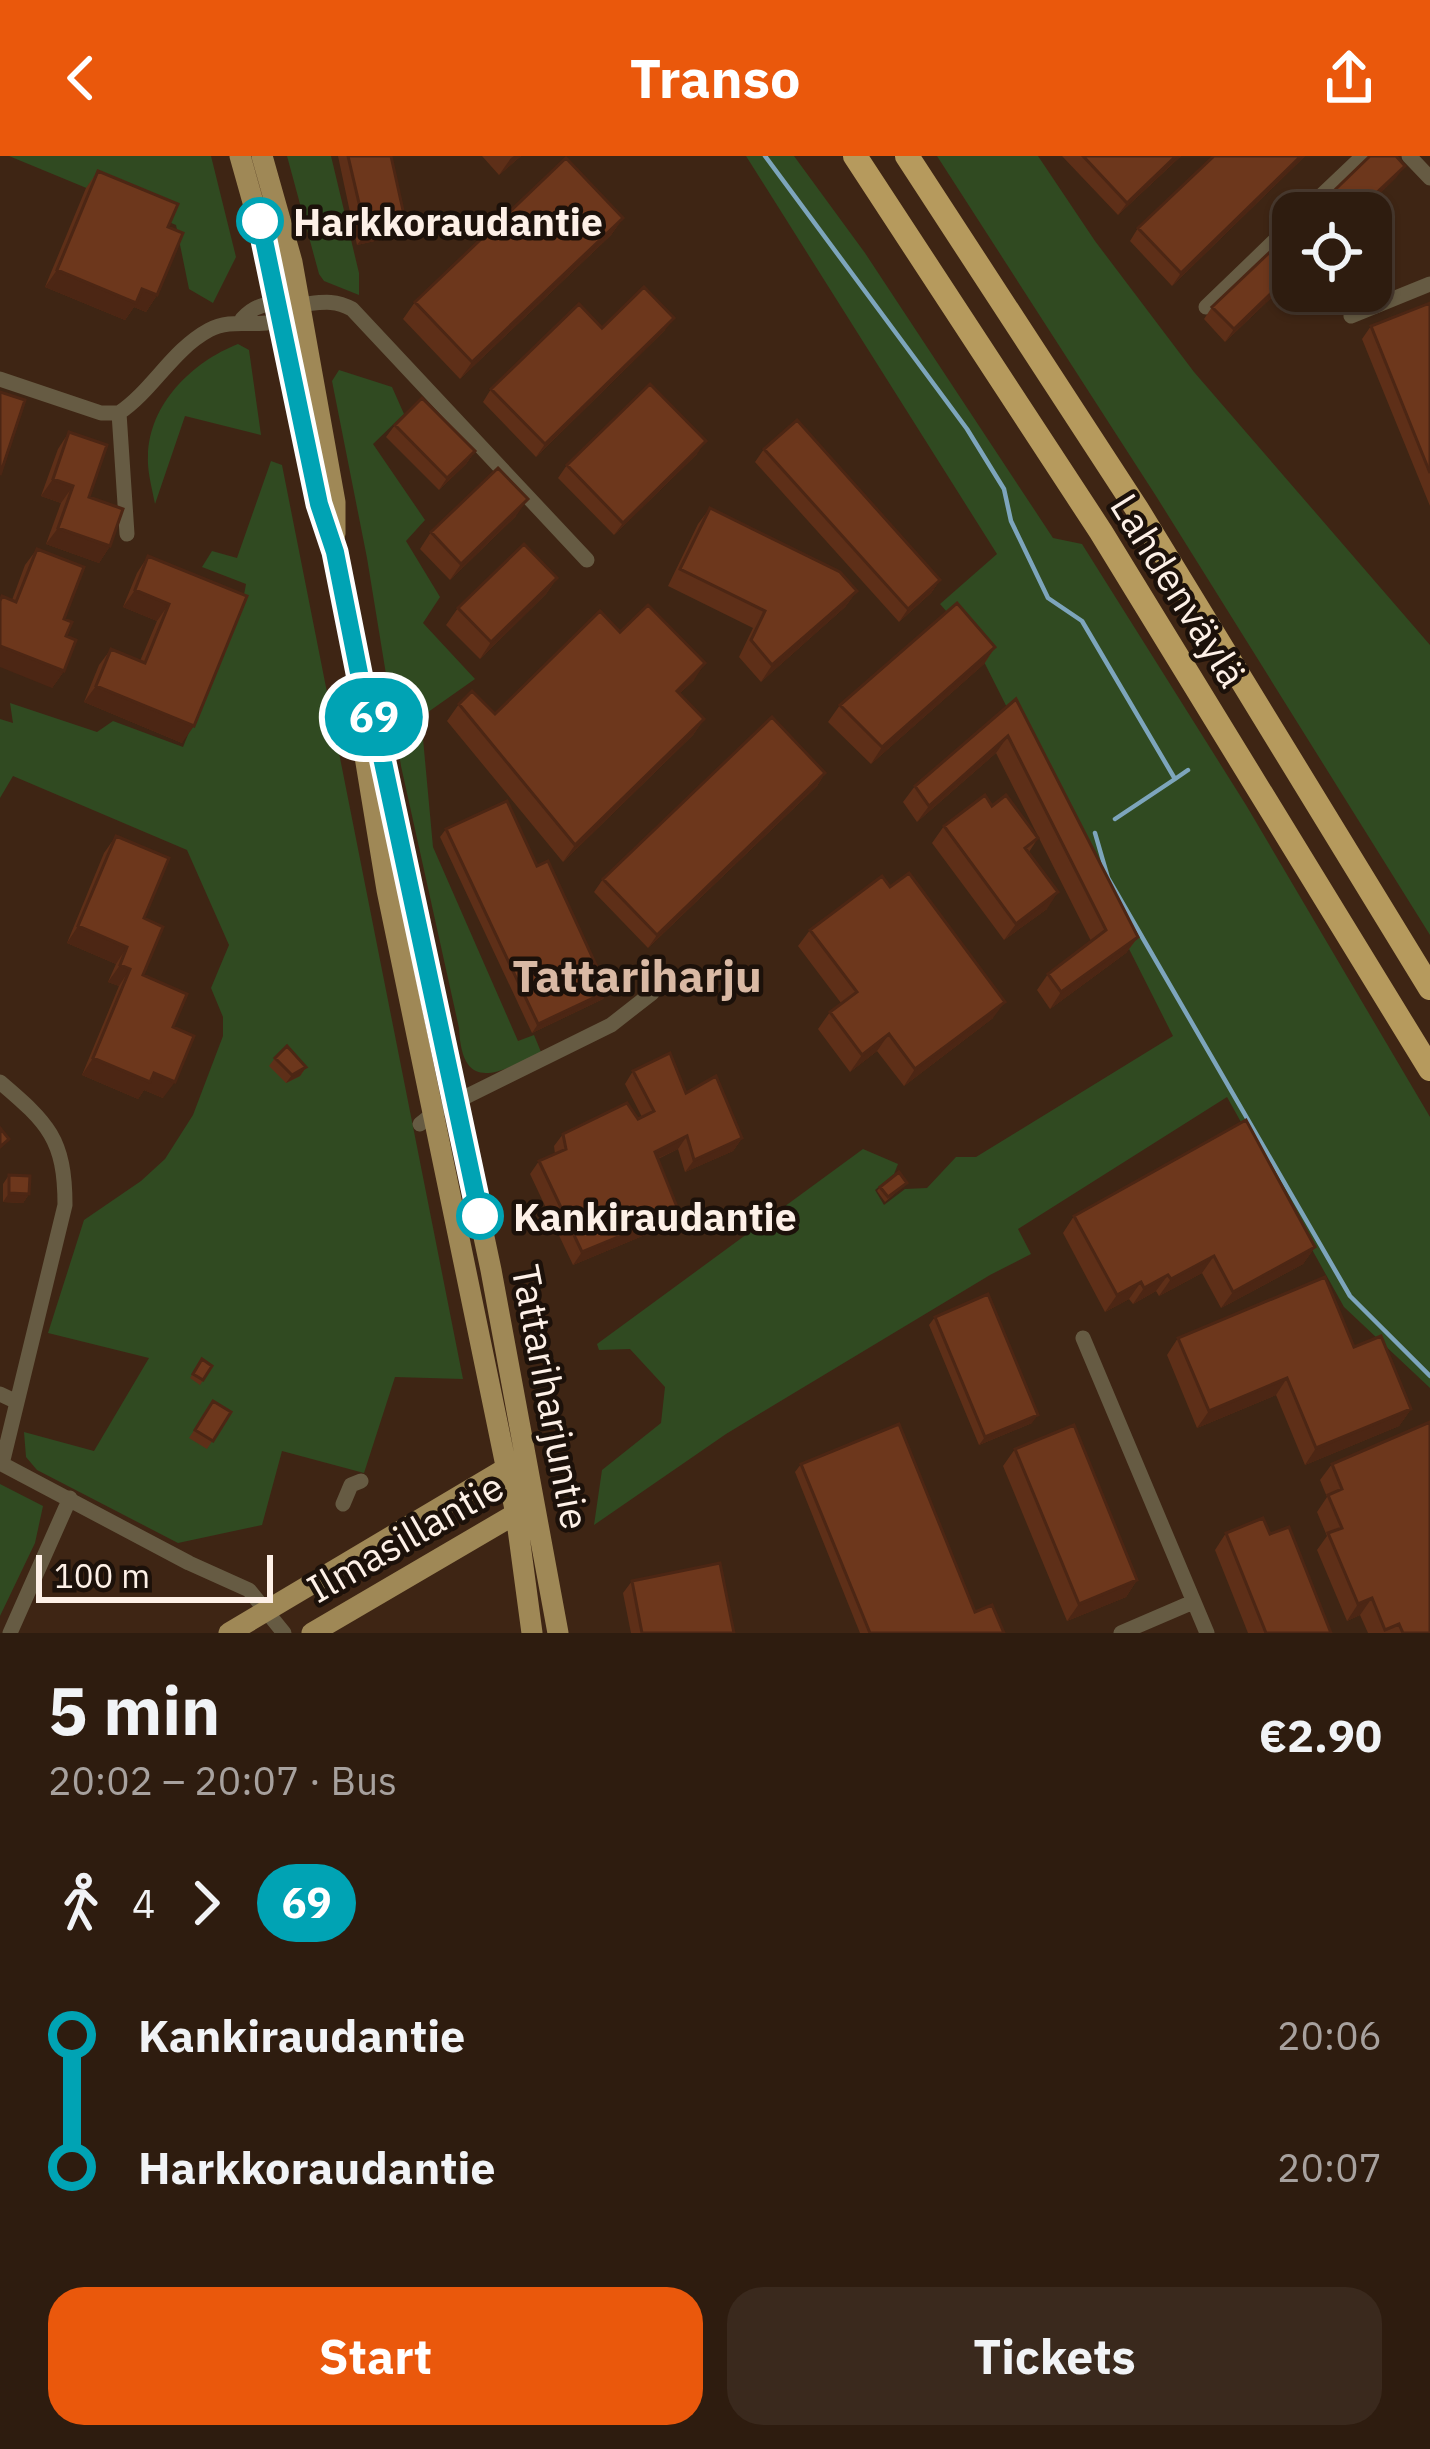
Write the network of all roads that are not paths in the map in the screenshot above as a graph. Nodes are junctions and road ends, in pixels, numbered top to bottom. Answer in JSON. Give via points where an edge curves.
{"nodes":[{"id":1,"x":239,"y":156,"type":"edge"},
{"id":2,"x":262,"y":156,"type":"edge"},
{"id":3,"x":855,"y":156,"type":"edge"},
{"id":4,"x":907,"y":156,"type":"edge"},
{"id":5,"x":1363,"y":156,"type":"edge"},
{"id":6,"x":1409,"y":156,"type":"edge"},
{"id":7,"x":1430,"y":178,"type":"edge"},
{"id":8,"x":1325,"y":192,"type":"edge"},
{"id":9,"x":1272,"y":243,"type":"edge"},
{"id":10,"x":1430,"y":284,"type":"edge"},
{"id":11,"x":1206,"y":307,"type":"dead end"},
{"id":12,"x":287,"y":308,"type":"junction"},
{"id":13,"x":1351,"y":316,"type":"dead end"},
{"id":14,"x":0,"y":379,"type":"edge"},
{"id":15,"x":119,"y":413,"type":"junction"},
{"id":16,"x":128,"y":534,"type":"dead end"},
{"id":17,"x":586,"y":560,"type":"dead end"},
{"id":18,"x":1430,"y":988,"type":"edge"},
{"id":19,"x":652,"y":993,"type":"dead end"},
{"id":20,"x":1430,"y":1069,"type":"edge"},
{"id":21,"x":0,"y":1082,"type":"edge"},
{"id":22,"x":437,"y":1113,"type":"junction"},
{"id":23,"x":1083,"y":1338,"type":"dead end"},
{"id":24,"x":0,"y":1394,"type":"edge"},
{"id":25,"x":16,"y":1402,"type":"junction"},
{"id":26,"x":516,"y":1462,"type":"junction"},
{"id":27,"x":1,"y":1463,"type":"edge"},
{"id":28,"x":361,"y":1481,"type":"dead end"},
{"id":29,"x":70,"y":1498,"type":"junction"},
{"id":30,"x":343,"y":1504,"type":"dead end"},
{"id":31,"x":525,"y":1508,"type":"junction"},
{"id":32,"x":1193,"y":1602,"type":"junction"},
{"id":33,"x":267,"y":1610,"type":"junction"},
{"id":34,"x":10,"y":1633,"type":"edge"},
{"id":35,"x":229,"y":1633,"type":"edge"},
{"id":36,"x":284,"y":1633,"type":"edge"},
{"id":37,"x":312,"y":1633,"type":"edge"},
{"id":38,"x":532,"y":1633,"type":"edge"},
{"id":39,"x":558,"y":1633,"type":"edge"},
{"id":40,"x":1121,"y":1633,"type":"edge"},
{"id":41,"x":1207,"y":1633,"type":"edge"}],
"edges":[{"from":1,"to":12,"type":"main road","name":"Tattariharjuntie"},
{"from":2,"to":12,"type":"main road","name":"Tattariharjuntie","via":[[280,213]]},
{"from":3,"to":20,"type":"highway","name":"Lahdenväylä","via":[[1101,532]]},
{"from":4,"to":18,"type":"highway","name":"Lahdenväylä","via":[[1137,508]]},
{"from":5,"to":8,"type":"street"},
{"from":6,"to":7,"type":"street"},
{"from":9,"to":11,"type":"street"},
{"from":10,"to":13,"type":"street"},
{"from":12,"to":15,"type":"street","via":[[253,308],[206,331]]},
{"from":12,"to":17,"type":"street","via":[[328,301],[352,309]]},
{"from":12,"to":22,"type":"main road","name":"Tattariharjuntie","via":[[334,502],[335,552],[371,706],[376,813]]},
{"from":14,"to":15,"type":"street"},
{"from":15,"to":16,"type":"street"},
{"from":19,"to":22,"type":"street","via":[[611,1025]]},
{"from":21,"to":25,"type":"street","via":[[42,1118],[65,1169],[65,1205]]},
{"from":22,"to":26,"type":"main road","name":"Tattariharjuntie","via":[[491,1270]]},
{"from":23,"to":32,"type":"street"},
{"from":24,"to":25,"type":"street"},
{"from":25,"to":27,"type":"street"},
{"from":26,"to":31,"type":"main road","name":"Tattariharjuntie"},
{"from":26,"to":33,"type":"main road","name":"Ilmasillantie"},
{"from":27,"to":29,"type":"street"},
{"from":28,"to":30,"type":"street"},
{"from":29,"to":33,"type":"street","via":[[249,1590]]},
{"from":29,"to":34,"type":"street"},
{"from":31,"to":37,"type":"main road","name":"Ilmasillantie"},
{"from":31,"to":38,"type":"main road","name":"Tattariharjuntie"},
{"from":31,"to":39,"type":"main road","name":"Tattariharjuntie"},
{"from":32,"to":40,"type":"street"},
{"from":32,"to":41,"type":"street"},
{"from":33,"to":35,"type":"main road","name":"Ilmasillantie"},
{"from":33,"to":36,"type":"street"}]}
